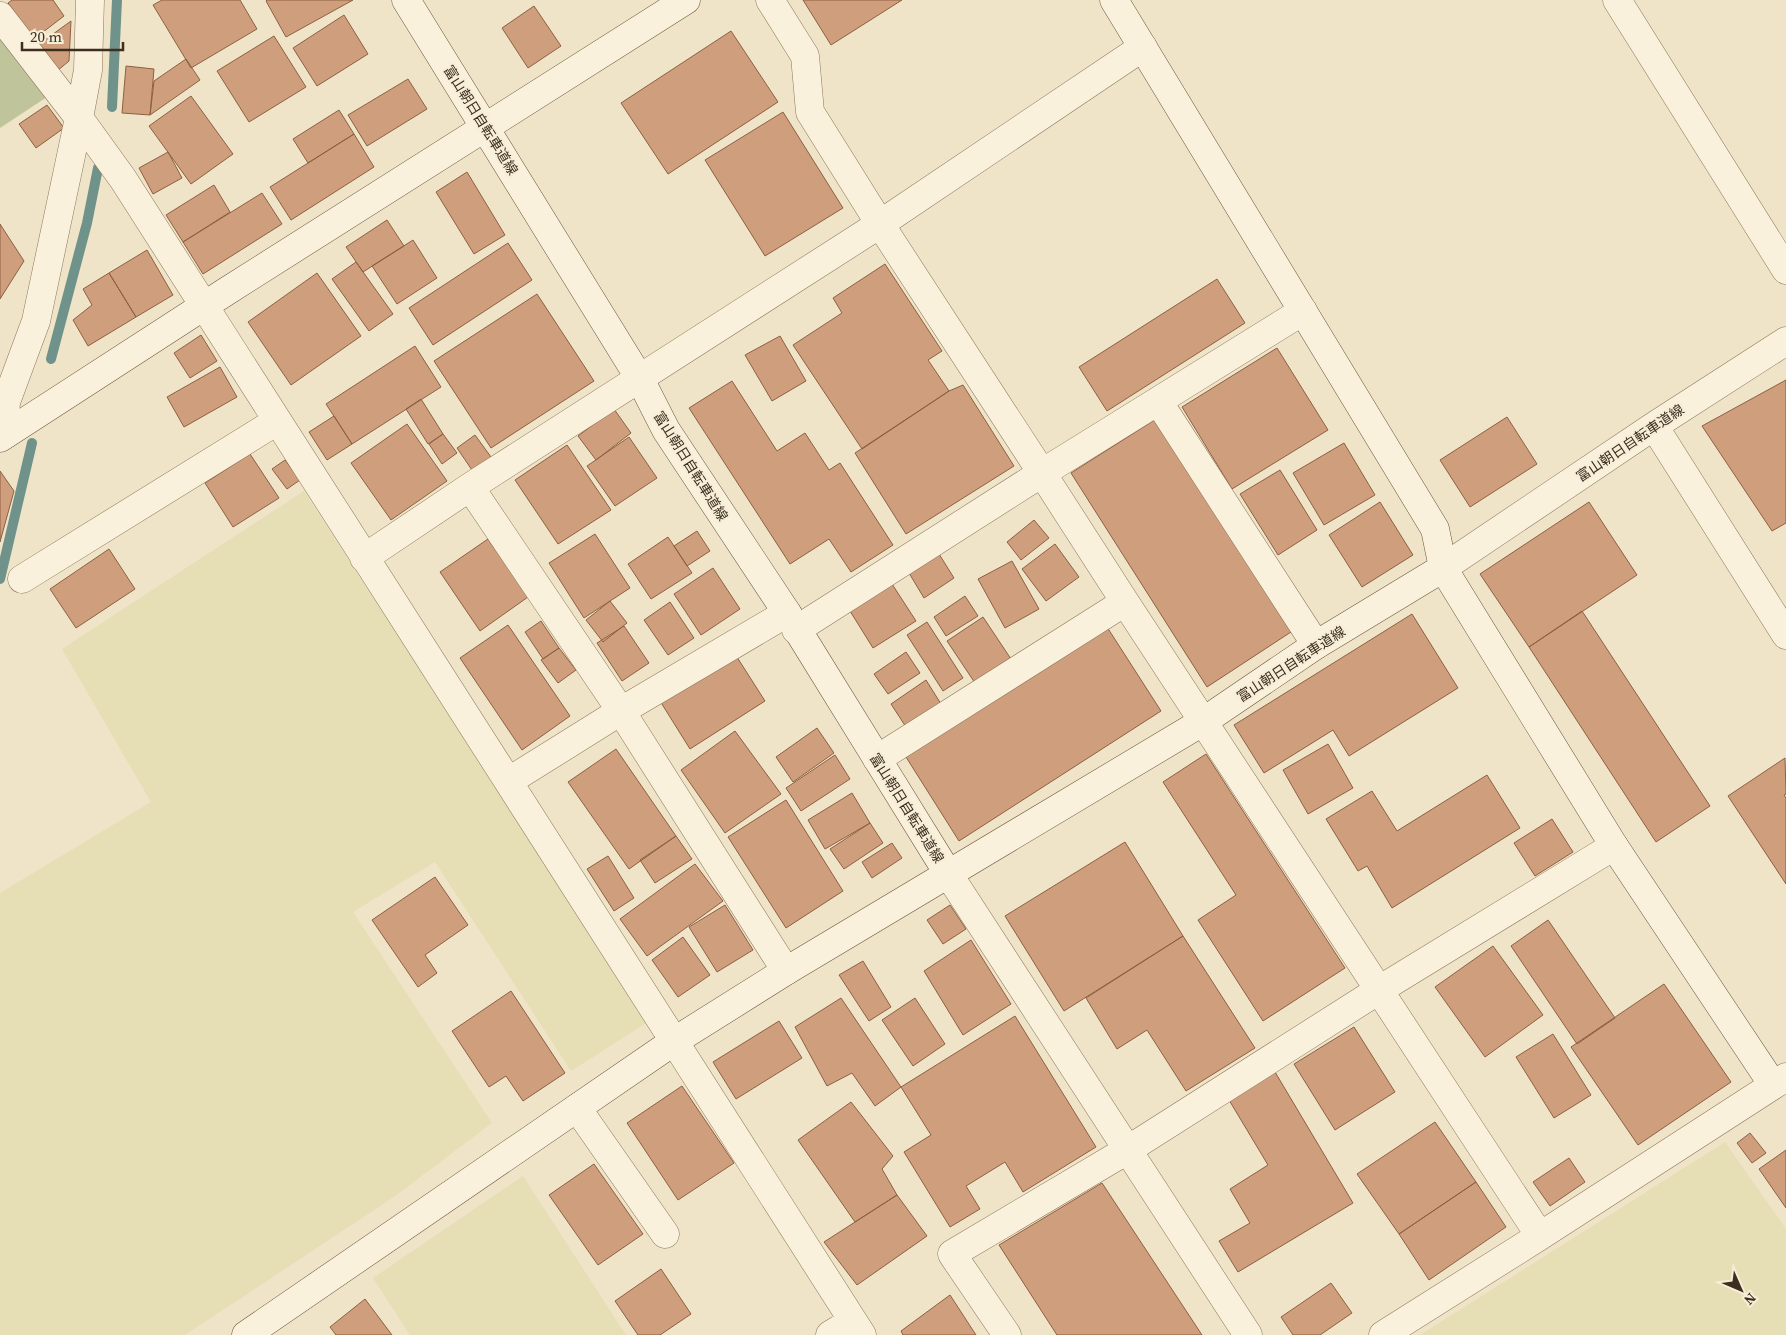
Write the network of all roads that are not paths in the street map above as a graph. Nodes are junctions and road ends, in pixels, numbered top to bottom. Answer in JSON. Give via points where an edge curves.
{"nodes":[{"id":1,"x":90,"y":0,"type":"edge"},
{"id":2,"x":406,"y":0,"type":"edge"},
{"id":3,"x":686,"y":0,"type":"edge"},
{"id":4,"x":770,"y":0,"type":"edge"},
{"id":5,"x":1114,"y":0,"type":"edge"},
{"id":6,"x":1617,"y":0,"type":"edge"},
{"id":7,"x":0,"y":16,"type":"edge"},
{"id":8,"x":1143,"y":47,"type":"junction"},
{"id":9,"x":80,"y":118,"type":"junction"},
{"id":10,"x":486,"y":128,"type":"junction"},
{"id":11,"x":880,"y":224,"type":"junction"},
{"id":12,"x":1786,"y":270,"type":"edge"},
{"id":13,"x":204,"y":306,"type":"junction"},
{"id":14,"x":1303,"y":311,"type":"junction"},
{"id":15,"x":1786,"y":340,"type":"edge"},
{"id":16,"x":640,"y":379,"type":"junction"},
{"id":17,"x":1158,"y":401,"type":"junction"},
{"id":18,"x":276,"y":421,"type":"junction"},
{"id":19,"x":1654,"y":426,"type":"junction"},
{"id":20,"x":2,"y":437,"type":"edge"},
{"id":21,"x":1042,"y":473,"type":"junction"},
{"id":22,"x":470,"y":487,"type":"junction"},
{"id":23,"x":364,"y":558,"type":"junction"},
{"id":24,"x":1443,"y":568,"type":"junction"},
{"id":25,"x":22,"y":579,"type":"dead end"},
{"id":26,"x":1125,"y":602,"type":"junction"},
{"id":27,"x":791,"y":622,"type":"junction"},
{"id":28,"x":1786,"y":635,"type":"edge"},
{"id":29,"x":1316,"y":645,"type":"junction"},
{"id":30,"x":621,"y":711,"type":"junction"},
{"id":31,"x":1204,"y":721,"type":"junction"},
{"id":32,"x":877,"y":759,"type":"junction"},
{"id":33,"x":508,"y":781,"type":"junction"},
{"id":34,"x":1614,"y":846,"type":"junction"},
{"id":35,"x":949,"y":875,"type":"junction"},
{"id":36,"x":786,"y":971,"type":"junction"},
{"id":37,"x":1380,"y":990,"type":"junction"},
{"id":38,"x":674,"y":1042,"type":"junction"},
{"id":39,"x":1780,"y":1081,"type":"edge"},
{"id":40,"x":577,"y":1108,"type":"junction"},
{"id":41,"x":1129,"y":1149,"type":"junction"},
{"id":42,"x":665,"y":1234,"type":"dead end"},
{"id":43,"x":1540,"y":1236,"type":"junction"},
{"id":44,"x":857,"y":1328,"type":"edge"},
{"id":45,"x":246,"y":1335,"type":"edge"},
{"id":46,"x":830,"y":1335,"type":"edge"},
{"id":47,"x":1007,"y":1335,"type":"edge"},
{"id":48,"x":1248,"y":1335,"type":"edge"},
{"id":49,"x":1383,"y":1335,"type":"edge"}],
"edges":[{"from":1,"to":9,"type":"street","via":[[88,70]]},
{"from":2,"to":10,"type":"street","name":"富山朝日自転車道線"},
{"from":3,"to":10,"type":"street"},
{"from":4,"to":11,"type":"street","via":[[805,56],[810,112]]},
{"from":5,"to":8,"type":"street"},
{"from":6,"to":12,"type":"street"},
{"from":7,"to":9,"type":"street"},
{"from":8,"to":11,"type":"street"},
{"from":8,"to":14,"type":"street"},
{"from":9,"to":13,"type":"street"},
{"from":9,"to":20,"type":"street","via":[[36,321],[6,402]]},
{"from":10,"to":13,"type":"street"},
{"from":10,"to":16,"type":"street","name":"富山朝日自転車道線"},
{"from":11,"to":16,"type":"street"},
{"from":11,"to":21,"type":"street"},
{"from":13,"to":18,"type":"street"},
{"from":13,"to":20,"type":"street"},
{"from":14,"to":17,"type":"street"},
{"from":14,"to":24,"type":"street","via":[[1435,528]]},
{"from":15,"to":19,"type":"street","name":"富山朝日自転車道線"},
{"from":16,"to":22,"type":"street"},
{"from":16,"to":27,"type":"street","name":"富山朝日自転車道線","via":[[666,430]]},
{"from":17,"to":21,"type":"street"},
{"from":17,"to":29,"type":"street"},
{"from":18,"to":23,"type":"street"},
{"from":18,"to":25,"type":"street"},
{"from":19,"to":24,"type":"street","name":"富山朝日自転車道線"},
{"from":19,"to":28,"type":"street"},
{"from":21,"to":26,"type":"street"},
{"from":21,"to":27,"type":"street"},
{"from":22,"to":23,"type":"street"},
{"from":22,"to":30,"type":"street"},
{"from":23,"to":33,"type":"street"},
{"from":24,"to":29,"type":"street","name":"富山朝日自転車道線"},
{"from":24,"to":34,"type":"street"},
{"from":26,"to":31,"type":"street"},
{"from":26,"to":32,"type":"street"},
{"from":27,"to":30,"type":"street"},
{"from":27,"to":32,"type":"street","name":"富山朝日自転車道線"},
{"from":29,"to":31,"type":"street","name":"富山朝日自転車道線"},
{"from":30,"to":33,"type":"street"},
{"from":30,"to":36,"type":"street"},
{"from":31,"to":35,"type":"street","name":"富山朝日自転車道線"},
{"from":31,"to":37,"type":"street"},
{"from":32,"to":35,"type":"street","name":"富山朝日自転車道線"},
{"from":33,"to":38,"type":"street"},
{"from":34,"to":37,"type":"street"},
{"from":34,"to":39,"type":"street"},
{"from":35,"to":36,"type":"street"},
{"from":35,"to":41,"type":"street"},
{"from":36,"to":38,"type":"street"},
{"from":37,"to":41,"type":"street"},
{"from":37,"to":43,"type":"street"},
{"from":38,"to":40,"type":"street"},
{"from":38,"to":44,"type":"street"},
{"from":39,"to":43,"type":"street"},
{"from":40,"to":42,"type":"street"},
{"from":40,"to":45,"type":"street"},
{"from":41,"to":47,"type":"street","via":[[952,1254]]},
{"from":41,"to":48,"type":"street"},
{"from":43,"to":49,"type":"street"},
{"from":44,"to":46,"type":"street"}]}
